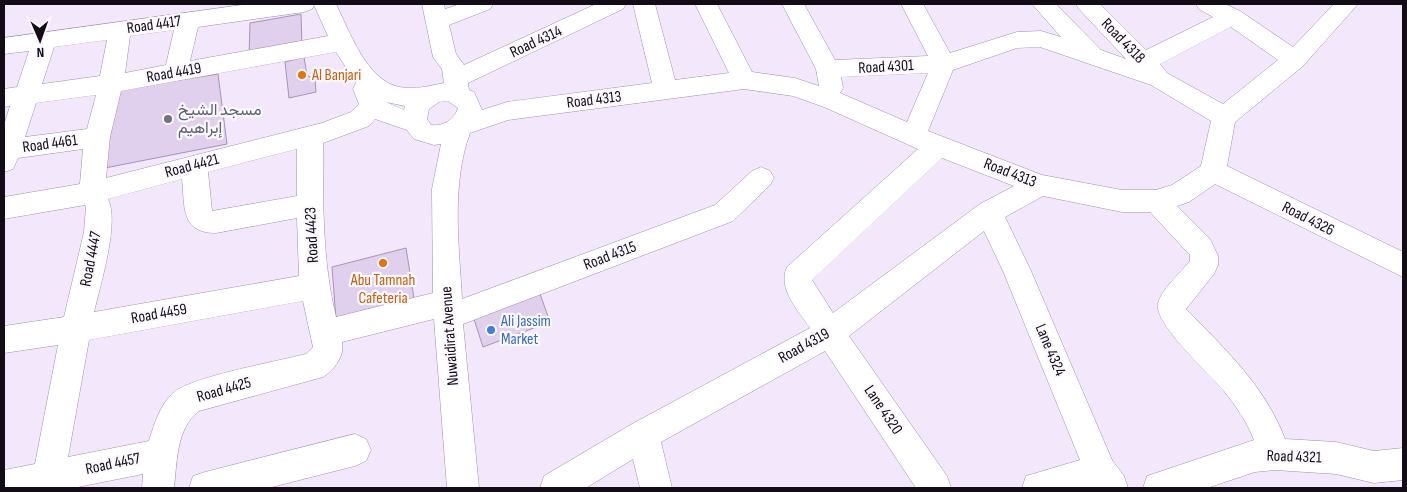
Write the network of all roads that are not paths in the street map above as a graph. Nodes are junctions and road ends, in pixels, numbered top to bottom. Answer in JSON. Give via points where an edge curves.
{"nodes":[{"id":1,"x":304,"y":4,"type":"edge"},
{"id":2,"x":325,"y":4,"type":"edge"},
{"id":3,"x":482,"y":4,"type":"edge"},
{"id":4,"x":615,"y":4,"type":"edge"},
{"id":5,"x":644,"y":4,"type":"edge"},
{"id":6,"x":706,"y":4,"type":"edge"},
{"id":7,"x":793,"y":4,"type":"edge"},
{"id":8,"x":912,"y":4,"type":"edge"},
{"id":9,"x":1043,"y":4,"type":"edge"},
{"id":10,"x":1087,"y":4,"type":"edge"},
{"id":11,"x":1207,"y":4,"type":"edge"},
{"id":12,"x":1346,"y":5,"type":"edge"},
{"id":13,"x":435,"y":13,"type":"edge"},
{"id":14,"x":176,"y":16,"type":"edge"},
{"id":15,"x":1232,"y":17,"type":"junction"},
{"id":16,"x":120,"y":30,"type":"junction"},
{"id":17,"x":44,"y":41,"type":"junction"},
{"id":18,"x":343,"y":42,"type":"junction"},
{"id":19,"x":4,"y":46,"type":"edge"},
{"id":20,"x":1094,"y":57,"type":"junction"},
{"id":21,"x":1295,"y":60,"type":"junction"},
{"id":22,"x":944,"y":64,"type":"junction"},
{"id":23,"x":828,"y":69,"type":"junction"},
{"id":24,"x":1152,"y":71,"type":"junction"},
{"id":25,"x":176,"y":72,"type":"junction"},
{"id":26,"x":364,"y":77,"type":"junction"},
{"id":27,"x":744,"y":80,"type":"junction"},
{"id":28,"x":111,"y":84,"type":"junction"},
{"id":29,"x":666,"y":91,"type":"junction"},
{"id":30,"x":449,"y":92,"type":"junction"},
{"id":31,"x":15,"y":96,"type":"edge"},
{"id":32,"x":833,"y":100,"type":"junction"},
{"id":33,"x":373,"y":105,"type":"junction"},
{"id":34,"x":522,"y":109,"type":"junction"},
{"id":35,"x":1224,"y":117,"type":"junction"},
{"id":36,"x":418,"y":126,"type":"junction"},
{"id":37,"x":461,"y":126,"type":"junction"},
{"id":38,"x":310,"y":136,"type":"junction"},
{"id":39,"x":913,"y":136,"type":"junction"},
{"id":40,"x":97,"y":137,"type":"junction"},
{"id":41,"x":938,"y":146,"type":"junction"},
{"id":42,"x":5,"y":154,"type":"edge"},
{"id":43,"x":194,"y":165,"type":"junction"},
{"id":44,"x":1213,"y":171,"type":"junction"},
{"id":45,"x":761,"y":178,"type":"dead end"},
{"id":46,"x":444,"y":183,"type":"junction"},
{"id":47,"x":1040,"y":185,"type":"junction"},
{"id":48,"x":92,"y":193,"type":"junction"},
{"id":49,"x":1156,"y":201,"type":"junction"},
{"id":50,"x":310,"y":205,"type":"junction"},
{"id":51,"x":4,"y":208,"type":"edge"},
{"id":52,"x":989,"y":212,"type":"junction"},
{"id":53,"x":1403,"y":265,"type":"edge"},
{"id":54,"x":314,"y":286,"type":"junction"},
{"id":55,"x":447,"y":310,"type":"junction"},
{"id":56,"x":76,"y":329,"type":"junction"},
{"id":57,"x":324,"y":333,"type":"junction"},
{"id":58,"x":830,"y":333,"type":"junction"},
{"id":59,"x":4,"y":339,"type":"edge"},
{"id":60,"x":643,"y":435,"type":"junction"},
{"id":61,"x":355,"y":450,"type":"dead end"},
{"id":62,"x":162,"y":454,"type":"junction"},
{"id":63,"x":1275,"y":454,"type":"junction"},
{"id":64,"x":1403,"y":464,"type":"edge"},
{"id":65,"x":1107,"y":479,"type":"edge"},
{"id":66,"x":47,"y":483,"type":"edge"},
{"id":67,"x":4,"y":486,"type":"edge"},
{"id":68,"x":158,"y":488,"type":"edge"},
{"id":69,"x":205,"y":488,"type":"edge"},
{"id":70,"x":463,"y":488,"type":"edge"},
{"id":71,"x":556,"y":488,"type":"edge"},
{"id":72,"x":656,"y":488,"type":"edge"},
{"id":73,"x":935,"y":488,"type":"edge"},
{"id":74,"x":1038,"y":488,"type":"edge"},
{"id":75,"x":1159,"y":488,"type":"edge"}],
"edges":[{"from":1,"to":14,"type":"street","name":"Road 4417"},
{"from":2,"to":18,"type":"street"},
{"from":3,"to":13,"type":"street"},
{"from":4,"to":30,"type":"street","name":"Road 4314"},
{"from":5,"to":29,"type":"street"},
{"from":6,"to":27,"type":"street"},
{"from":7,"to":23,"type":"street"},
{"from":8,"to":22,"type":"street"},
{"from":9,"to":20,"type":"street","name":"Road 4318"},
{"from":10,"to":24,"type":"street","name":"Road 4318"},
{"from":11,"to":15,"type":"street"},
{"from":12,"to":21,"type":"street"},
{"from":13,"to":30,"type":"street","via":[[445,57],[438,72]]},
{"from":14,"to":16,"type":"street","name":"Road 4417"},
{"from":14,"to":25,"type":"street"},
{"from":15,"to":21,"type":"street"},
{"from":15,"to":24,"type":"street"},
{"from":16,"to":17,"type":"street","name":"Road 4417"},
{"from":16,"to":28,"type":"street","name":"Road 4447"},
{"from":17,"to":19,"type":"street","name":"Road 4417"},
{"from":17,"to":31,"type":"street"},
{"from":18,"to":25,"type":"street","name":"Road 4419"},
{"from":18,"to":26,"type":"street"},
{"from":20,"to":22,"type":"street","name":"Road 4301","via":[[1041,40],[1017,40]]},
{"from":20,"to":24,"type":"street","name":"Road 4301"},
{"from":21,"to":35,"type":"street"},
{"from":22,"to":23,"type":"street","name":"Road 4301"},
{"from":22,"to":39,"type":"street"},
{"from":23,"to":32,"type":"street"},
{"from":24,"to":35,"type":"street"},
{"from":25,"to":28,"type":"street","name":"Road 4419"},
{"from":26,"to":30,"type":"street","via":[[375,88],[390,94],[409,97]]},
{"from":26,"to":33,"type":"street","via":[[365,92]]},
{"from":27,"to":29,"type":"street","name":"Road 4313"},
{"from":27,"to":32,"type":"street","name":"Road 4313","via":[[795,87]]},
{"from":28,"to":31,"type":"street","name":"Road 4419"},
{"from":28,"to":40,"type":"street","name":"Road 4447"},
{"from":29,"to":34,"type":"street","name":"Road 4313"},
{"from":30,"to":34,"type":"street","name":"Road 4313"},
{"from":30,"to":36,"type":"street","via":[[416,108]]},
{"from":30,"to":37,"type":"street","via":[[470,104],[468,119]]},
{"from":31,"to":42,"type":"street"},
{"from":32,"to":39,"type":"street","name":"Road 4313"},
{"from":33,"to":36,"type":"street","via":[[390,116]]},
{"from":33,"to":38,"type":"street","name":"Road 4421","via":[[360,119]]},
{"from":34,"to":37,"type":"street","name":"Road 4313"},
{"from":35,"to":44,"type":"street"},
{"from":36,"to":37,"type":"street","via":[[429,134],[445,134]]},
{"from":36,"to":46,"type":"street","name":"Nuwaidirat Avenue"},
{"from":37,"to":46,"type":"street","name":"Nuwaidirat Avenue"},
{"from":38,"to":43,"type":"street","name":"Road 4421"},
{"from":38,"to":50,"type":"street","name":"Road 4423"},
{"from":39,"to":41,"type":"street","name":"Road 4313"},
{"from":40,"to":42,"type":"street","name":"Road 4461"},
{"from":40,"to":48,"type":"street","name":"Road 4447"},
{"from":41,"to":47,"type":"street","name":"Road 4313"},
{"from":41,"to":58,"type":"street","via":[[797,276],[799,287]]},
{"from":43,"to":48,"type":"street","name":"Road 4421"},
{"from":43,"to":50,"type":"street","via":[[199,215],[205,222]]},
{"from":44,"to":49,"type":"street","name":"Road 4313","via":[[1180,194]]},
{"from":44,"to":53,"type":"street","name":"Road 4326"},
{"from":45,"to":55,"type":"street","name":"Road 4315","via":[[724,213]]},
{"from":46,"to":55,"type":"street","name":"Nuwaidirat Avenue"},
{"from":47,"to":49,"type":"street","name":"Road 4313","via":[[1122,201]]},
{"from":47,"to":52,"type":"street","name":"Road 4319"},
{"from":48,"to":51,"type":"street","name":"Road 4421"},
{"from":48,"to":56,"type":"street","name":"Road 4447","via":[[99,207],[98,232]]},
{"from":49,"to":63,"type":"street","via":[[1200,247],[1204,256],[1204,266],[1172,303],[1172,310],[1250,398],[1269,434]]},
{"from":50,"to":54,"type":"street","name":"Road 4423"},
{"from":52,"to":58,"type":"street","name":"Road 4319"},
{"from":52,"to":65,"type":"street","name":"Lane 4324"},
{"from":54,"to":56,"type":"street","name":"Road 4459"},
{"from":54,"to":57,"type":"street","name":"Road 4423"},
{"from":55,"to":57,"type":"street","name":"Road 4315"},
{"from":55,"to":70,"type":"street","name":"Nuwaidirat Avenue"},
{"from":56,"to":59,"type":"street","name":"Road 4459"},
{"from":56,"to":66,"type":"street","name":"Road 4447"},
{"from":57,"to":62,"type":"street","name":"Road 4425","via":[[327,353],[312,367],[202,394],[184,402],[172,417]]},
{"from":58,"to":60,"type":"street","name":"Road 4319"},
{"from":58,"to":73,"type":"street","name":"Lane 4320"},
{"from":60,"to":71,"type":"street","name":"Road 4319"},
{"from":60,"to":72,"type":"street"},
{"from":61,"to":69,"type":"street"},
{"from":62,"to":66,"type":"street","name":"Road 4457"},
{"from":62,"to":68,"type":"street","name":"Road 4425"},
{"from":63,"to":64,"type":"street","name":"Road 4321","via":[[1336,458],[1374,467]]},
{"from":63,"to":75,"type":"street","name":"Road 4321","via":[[1254,456]]},
{"from":65,"to":74,"type":"street"},
{"from":66,"to":67,"type":"street","name":"Road 4457"}]}
